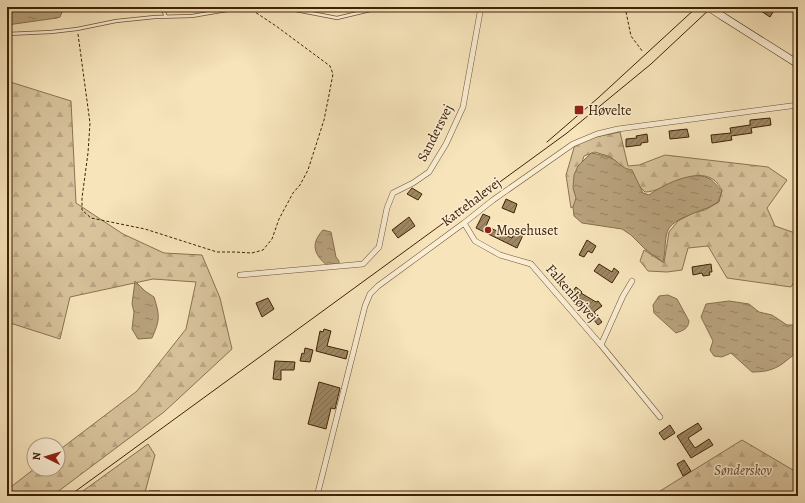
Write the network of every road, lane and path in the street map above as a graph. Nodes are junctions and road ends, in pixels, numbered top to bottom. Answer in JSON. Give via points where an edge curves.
{"nodes":[{"id":1,"x":162,"y":7,"type":"edge"},
{"id":2,"x":245,"y":7,"type":"edge"},
{"id":3,"x":280,"y":7,"type":"edge"},
{"id":4,"x":383,"y":7,"type":"edge"},
{"id":5,"x":481,"y":7,"type":"edge"},
{"id":6,"x":625,"y":7,"type":"edge"},
{"id":7,"x":708,"y":7,"type":"edge"},
{"id":8,"x":166,"y":16,"type":"junction"},
{"id":9,"x":77,"y":28,"type":"junction"},
{"id":10,"x":7,"y":34,"type":"edge"},
{"id":11,"x":643,"y":52,"type":"dead end"},
{"id":12,"x":798,"y":64,"type":"edge"},
{"id":13,"x":798,"y":105,"type":"edge"},
{"id":14,"x":464,"y":223,"type":"junction"},
{"id":15,"x":240,"y":275,"type":"dead end"},
{"id":16,"x":632,"y":281,"type":"dead end"},
{"id":17,"x":601,"y":345,"type":"junction"},
{"id":18,"x":660,"y":417,"type":"dead end"},
{"id":19,"x":317,"y":496,"type":"edge"}],
"edges":[{"from":1,"to":8,"type":"lane"},
{"from":2,"to":8,"type":"lane","via":[[192,16]]},
{"from":2,"to":9,"type":"path","via":[[276,26],[330,66],[333,74],[324,120],[308,170],[293,193],[272,240],[263,250],[252,253],[217,252],[145,229],[91,218],[82,210],[90,123]]},
{"from":3,"to":4,"type":"lane","via":[[337,18]]},
{"from":5,"to":15,"type":"street","name":"Sandersvej","via":[[463,107],[446,144],[429,172],[393,193],[387,208],[379,247],[363,264]]},
{"from":6,"to":11,"type":"path","via":[[631,36]]},
{"from":7,"to":12,"type":"street","bridge":true},
{"from":8,"to":9,"type":"lane"},
{"from":9,"to":10,"type":"lane"},
{"from":13,"to":14,"type":"street","name":"Kattehalevej","via":[[597,134],[573,144]]},
{"from":14,"to":17,"type":"street","name":"Falkenhøjvej","via":[[475,241],[500,255],[531,264]]},
{"from":14,"to":19,"type":"street","name":"Kattehalevej","via":[[370,294]]},
{"from":16,"to":17,"type":"street","name":"Falkenhøjvej"},
{"from":17,"to":18,"type":"street","name":"Falkenhøjvej"}]}
